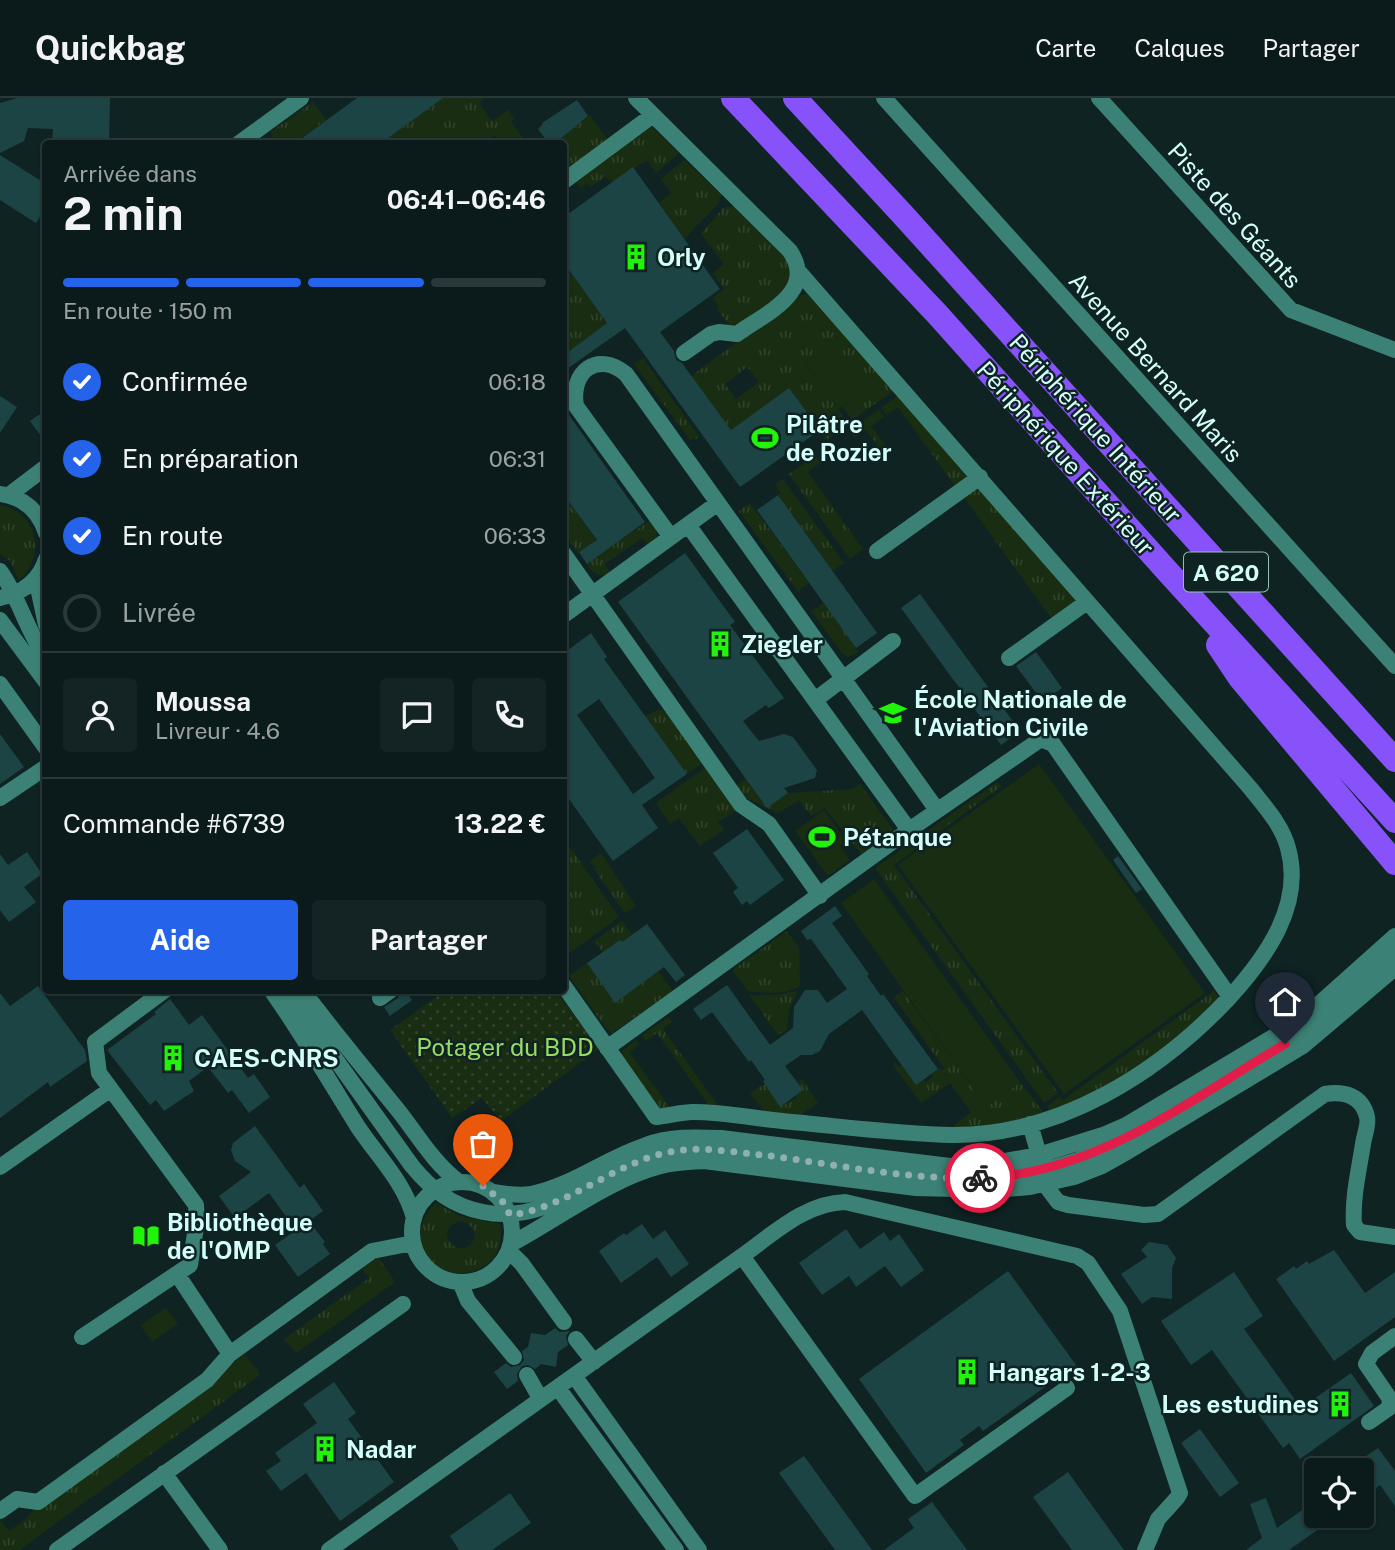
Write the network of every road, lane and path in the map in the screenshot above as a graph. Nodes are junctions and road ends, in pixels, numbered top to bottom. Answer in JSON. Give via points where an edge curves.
{"nodes":[{"id":1,"x":301,"y":98,"type":"edge"},
{"id":2,"x":636,"y":98,"type":"edge"},
{"id":3,"x":733,"y":98,"type":"edge"},
{"id":4,"x":795,"y":98,"type":"edge"},
{"id":5,"x":884,"y":98,"type":"edge"},
{"id":6,"x":1099,"y":98,"type":"edge"},
{"id":7,"x":653,"y":115,"type":"junction"},
{"id":8,"x":243,"y":140,"type":"edge"},
{"id":9,"x":567,"y":179,"type":"edge"},
{"id":10,"x":800,"y":273,"type":"junction"},
{"id":11,"x":1395,"y":350,"type":"edge"},
{"id":12,"x":684,"y":354,"type":"dead end"},
{"id":13,"x":42,"y":470,"type":"edge"},
{"id":14,"x":980,"y":477,"type":"junction"},
{"id":15,"x":4,"y":494,"type":"edge"},
{"id":16,"x":718,"y":503,"type":"junction"},
{"id":17,"x":42,"y":523,"type":"edge"},
{"id":18,"x":688,"y":525,"type":"junction"},
{"id":19,"x":671,"y":537,"type":"junction"},
{"id":20,"x":877,"y":551,"type":"dead end"},
{"id":21,"x":567,"y":559,"type":"edge"},
{"id":22,"x":42,"y":567,"type":"edge"},
{"id":23,"x":0,"y":571,"type":"edge"},
{"id":24,"x":1168,"y":572,"type":"junction"},
{"id":25,"x":36,"y":578,"type":"junction"},
{"id":26,"x":591,"y":595,"type":"junction"},
{"id":27,"x":7,"y":596,"type":"edge"},
{"id":28,"x":1087,"y":602,"type":"junction"},
{"id":29,"x":42,"y":606,"type":"edge"},
{"id":30,"x":567,"y":613,"type":"edge"},
{"id":31,"x":0,"y":620,"type":"edge"},
{"id":32,"x":893,"y":640,"type":"dead end"},
{"id":33,"x":42,"y":651,"type":"edge"},
{"id":34,"x":1009,"y":658,"type":"dead end"},
{"id":35,"x":1395,"y":666,"type":"edge"},
{"id":36,"x":42,"y":677,"type":"edge"},
{"id":37,"x":843,"y":679,"type":"junction"},
{"id":38,"x":0,"y":684,"type":"edge"},
{"id":39,"x":815,"y":700,"type":"junction"},
{"id":40,"x":42,"y":742,"type":"edge"},
{"id":41,"x":1395,"y":760,"type":"edge"},
{"id":42,"x":42,"y":770,"type":"edge"},
{"id":43,"x":0,"y":798,"type":"edge"},
{"id":44,"x":937,"y":810,"type":"junction"},
{"id":45,"x":1395,"y":821,"type":"edge"},
{"id":46,"x":909,"y":830,"type":"junction"},
{"id":47,"x":1395,"y":863,"type":"edge"},
{"id":48,"x":820,"y":896,"type":"junction"},
{"id":49,"x":1395,"y":936,"type":"edge"},
{"id":50,"x":1395,"y":952,"type":"edge"},
{"id":51,"x":1395,"y":968,"type":"edge"},
{"id":52,"x":1367,"y":977,"type":"junction"},
{"id":53,"x":567,"y":990,"type":"edge"},
{"id":54,"x":160,"y":994,"type":"edge"},
{"id":55,"x":274,"y":994,"type":"edge"},
{"id":56,"x":289,"y":994,"type":"edge"},
{"id":57,"x":305,"y":994,"type":"edge"},
{"id":58,"x":1230,"y":997,"type":"junction"},
{"id":59,"x":607,"y":1048,"type":"junction"},
{"id":60,"x":111,"y":1089,"type":"junction"},
{"id":61,"x":1030,"y":1124,"type":"junction"},
{"id":62,"x":0,"y":1167,"type":"edge"},
{"id":63,"x":1043,"y":1170,"type":"junction"},
{"id":64,"x":459,"y":1182,"type":"junction"},
{"id":65,"x":434,"y":1190,"type":"junction"},
{"id":66,"x":493,"y":1192,"type":"junction"},
{"id":67,"x":510,"y":1215,"type":"junction"},
{"id":68,"x":414,"y":1218,"type":"junction"},
{"id":69,"x":1395,"y":1237,"type":"edge"},
{"id":70,"x":413,"y":1243,"type":"junction"},
{"id":71,"x":510,"y":1248,"type":"junction"},
{"id":72,"x":742,"y":1256,"type":"junction"},
{"id":73,"x":177,"y":1275,"type":"junction"},
{"id":74,"x":460,"y":1282,"type":"junction"},
{"id":75,"x":403,"y":1304,"type":"dead end"},
{"id":76,"x":564,"y":1321,"type":"dead end"},
{"id":77,"x":1395,"y":1336,"type":"edge"},
{"id":78,"x":82,"y":1338,"type":"dead end"},
{"id":79,"x":576,"y":1339,"type":"dead end"},
{"id":80,"x":230,"y":1354,"type":"junction"},
{"id":81,"x":514,"y":1357,"type":"dead end"},
{"id":82,"x":594,"y":1362,"type":"junction"},
{"id":83,"x":527,"y":1375,"type":"dead end"},
{"id":84,"x":575,"y":1377,"type":"junction"},
{"id":85,"x":558,"y":1388,"type":"junction"},
{"id":86,"x":1067,"y":1388,"type":"dead end"},
{"id":87,"x":540,"y":1398,"type":"junction"},
{"id":88,"x":1369,"y":1422,"type":"dead end"},
{"id":89,"x":164,"y":1473,"type":"junction"},
{"id":90,"x":0,"y":1511,"type":"edge"},
{"id":91,"x":347,"y":1545,"type":"edge"},
{"id":92,"x":57,"y":1550,"type":"edge"},
{"id":93,"x":220,"y":1550,"type":"edge"},
{"id":94,"x":329,"y":1550,"type":"edge"},
{"id":95,"x":676,"y":1550,"type":"edge"},
{"id":96,"x":699,"y":1550,"type":"edge"},
{"id":97,"x":1145,"y":1550,"type":"edge"}],
"edges":[{"from":1,"to":8,"type":"street"},
{"from":2,"to":7,"type":"street"},
{"from":3,"to":24,"type":"highway","name":"Périphérique Extérieur","number":"A 620","via":[[937,315]]},
{"from":4,"to":41,"type":"highway","name":"Périphérique Intérieur","number":"A 620"},
{"from":5,"to":35,"type":"street","name":"Avenue Bernard Maris"},
{"from":6,"to":11,"type":"street","name":"Piste des Géants","via":[[1291,310]]},
{"from":7,"to":9,"type":"street"},
{"from":7,"to":10,"type":"street","via":[[790,251]]},
{"from":10,"to":12,"type":"street","via":[[790,296],[737,334],[711,334]]},
{"from":10,"to":14,"type":"street"},
{"from":13,"to":15,"type":"street"},
{"from":14,"to":20,"type":"street"},
{"from":14,"to":28,"type":"street"},
{"from":15,"to":17,"type":"street","via":[[23,501]]},
{"from":16,"to":18,"type":"street"},
{"from":16,"to":19,"type":"street","via":[[626,373],[607,362],[581,374],[574,393],[576,406]]},
{"from":16,"to":37,"type":"street"},
{"from":18,"to":19,"type":"street"},
{"from":18,"to":39,"type":"street"},
{"from":19,"to":26,"type":"street"},
{"from":21,"to":26,"type":"street"},
{"from":22,"to":25,"type":"street"},
{"from":23,"to":27,"type":"street"},
{"from":24,"to":45,"type":"highway","name":"Périphérique Extérieur","number":"A 620"},
{"from":24,"to":47,"type":"highway","via":[[1240,678]]},
{"from":25,"to":27,"type":"street"},
{"from":25,"to":29,"type":"street"},
{"from":26,"to":30,"type":"street"},
{"from":26,"to":48,"type":"street","via":[[741,805],[769,824]]},
{"from":27,"to":33,"type":"street"},
{"from":28,"to":34,"type":"street"},
{"from":28,"to":58,"type":"street","via":[[1251,789],[1276,821],[1288,846],[1292,884],[1287,906],[1265,953]]},
{"from":31,"to":36,"type":"street"},
{"from":32,"to":37,"type":"street"},
{"from":37,"to":39,"type":"street"},
{"from":37,"to":44,"type":"street"},
{"from":38,"to":40,"type":"street"},
{"from":39,"to":46,"type":"street"},
{"from":42,"to":43,"type":"street"},
{"from":44,"to":46,"type":"street"},
{"from":44,"to":58,"type":"street","via":[[1036,740],[1053,744]]},
{"from":46,"to":48,"type":"street"},
{"from":48,"to":59,"type":"street"},
{"from":49,"to":52,"type":"street"},
{"from":50,"to":52,"type":"street"},
{"from":51,"to":52,"type":"street"},
{"from":52,"to":63,"type":"street","via":[[1147,1113]]},
{"from":52,"to":63,"type":"street","via":[[1319,1035],[1287,1056],[1102,1166]]},
{"from":53,"to":59,"type":"street"},
{"from":54,"to":60,"type":"street","via":[[96,1042],[99,1073]]},
{"from":55,"to":68,"type":"street","via":[[393,1174]]},
{"from":56,"to":65,"type":"street"},
{"from":57,"to":64,"type":"street","via":[[439,1166]]},
{"from":58,"to":61,"type":"street","via":[[1202,1027],[1147,1069],[1087,1103]]},
{"from":59,"to":61,"type":"street","via":[[656,1117],[691,1112],[743,1115],[953,1135]]},
{"from":60,"to":62,"type":"street"},
{"from":60,"to":73,"type":"street","via":[[196,1205],[190,1265]]},
{"from":61,"to":63,"type":"street"},
{"from":63,"to":66,"type":"street","via":[[950,1166],[683,1137],[649,1144],[531,1194]]},
{"from":63,"to":67,"type":"street","via":[[964,1179],[684,1150],[639,1160],[551,1205]]},
{"from":63,"to":69,"type":"street","via":[[1053,1197],[1068,1205],[1158,1214],[1325,1094],[1340,1091],[1352,1095],[1367,1118],[1354,1225],[1360,1232]]},
{"from":63,"to":71,"type":"street","via":[[994,1190],[938,1190],[704,1161],[675,1163],[642,1172],[600,1193]]},
{"from":64,"to":65,"type":"street"},
{"from":64,"to":66,"type":"street"},
{"from":65,"to":67,"type":"street","via":[[475,1210]]},
{"from":65,"to":68,"type":"street"},
{"from":66,"to":67,"type":"street"},
{"from":67,"to":71,"type":"street"},
{"from":68,"to":70,"type":"street"},
{"from":70,"to":74,"type":"street","via":[[425,1266]]},
{"from":70,"to":80,"type":"street","via":[[373,1251]]},
{"from":71,"to":74,"type":"street","via":[[489,1274]]},
{"from":71,"to":76,"type":"street"},
{"from":72,"to":82,"type":"street"},
{"from":72,"to":86,"type":"street","via":[[915,1496]]},
{"from":72,"to":97,"type":"street","via":[[810,1208],[845,1202],[1077,1256],[1088,1263],[1120,1311],[1180,1493],[1158,1519]]},
{"from":73,"to":78,"type":"street"},
{"from":73,"to":80,"type":"street"},
{"from":74,"to":81,"type":"street","via":[[468,1301]]},
{"from":75,"to":89,"type":"street"},
{"from":77,"to":88,"type":"street","via":[[1372,1353],[1366,1364],[1390,1399],[1389,1408]]},
{"from":79,"to":82,"type":"street"},
{"from":80,"to":90,"type":"street","via":[[207,1380],[38,1502],[17,1499]]},
{"from":82,"to":84,"type":"street"},
{"from":83,"to":87,"type":"street"},
{"from":84,"to":85,"type":"street"},
{"from":84,"to":96,"type":"street"},
{"from":85,"to":87,"type":"street"},
{"from":85,"to":95,"type":"street"},
{"from":87,"to":91,"type":"street"},
{"from":89,"to":92,"type":"street"},
{"from":89,"to":93,"type":"street"},
{"from":91,"to":94,"type":"street"}]}
